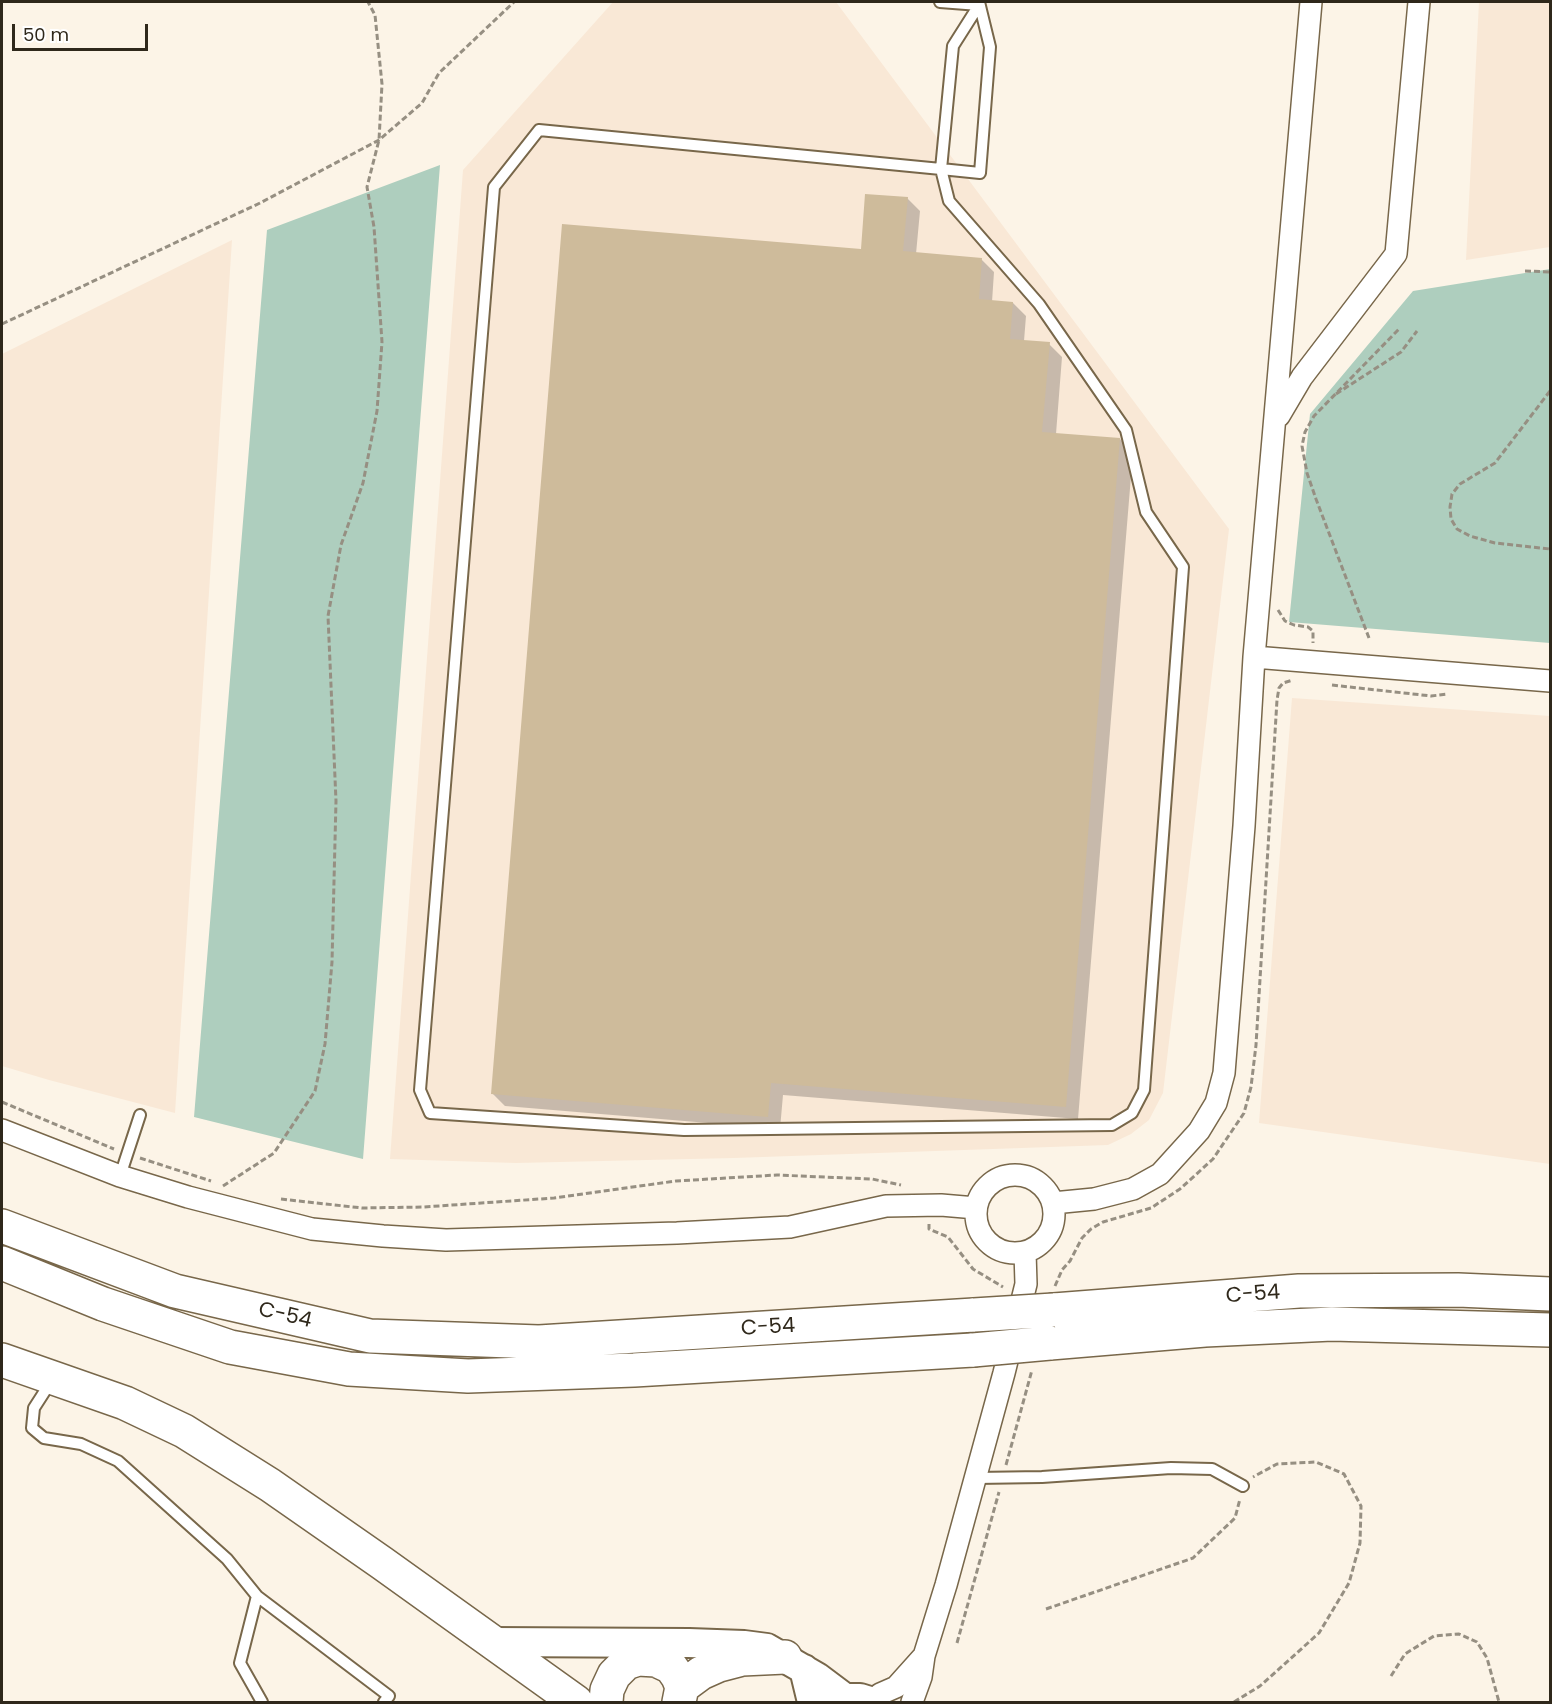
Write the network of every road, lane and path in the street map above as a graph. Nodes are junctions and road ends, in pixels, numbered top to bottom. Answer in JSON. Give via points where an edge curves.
{"nodes":[{"id":1,"x":368,"y":2,"type":"edge"},
{"id":2,"x":514,"y":2,"type":"edge"},
{"id":3,"x":940,"y":2,"type":"edge"},
{"id":4,"x":1311,"y":2,"type":"edge"},
{"id":5,"x":1419,"y":2,"type":"edge"},
{"id":6,"x":979,"y":3,"type":"edge"},
{"id":7,"x":379,"y":140,"type":"junction"},
{"id":8,"x":941,"y":169,"type":"junction"},
{"id":9,"x":1525,"y":271,"type":"dead end"},
{"id":10,"x":1551,"y":272,"type":"edge"},
{"id":11,"x":2,"y":324,"type":"edge"},
{"id":12,"x":1399,"y":329,"type":"dead end"},
{"id":13,"x":1417,"y":331,"type":"dead end"},
{"id":14,"x":1551,"y":391,"type":"edge"},
{"id":15,"x":1329,"y":398,"type":"junction"},
{"id":16,"x":1275,"y":422,"type":"junction"},
{"id":17,"x":1551,"y":549,"type":"edge"},
{"id":18,"x":1369,"y":638,"type":"dead end"},
{"id":19,"x":1254,"y":657,"type":"junction"},
{"id":20,"x":1302,"y":681,"type":"dead end"},
{"id":21,"x":1551,"y":681,"type":"edge"},
{"id":22,"x":1324,"y":684,"type":"dead end"},
{"id":23,"x":1455,"y":693,"type":"dead end"},
{"id":24,"x":2,"y":1102,"type":"edge"},
{"id":25,"x":140,"y":1115,"type":"dead end"},
{"id":26,"x":2,"y":1130,"type":"edge"},
{"id":27,"x":128,"y":1154,"type":"junction"},
{"id":28,"x":120,"y":1176,"type":"junction"},
{"id":29,"x":231,"y":1179,"type":"dead end"},
{"id":30,"x":906,"y":1186,"type":"dead end"},
{"id":31,"x":235,"y":1188,"type":"dead end"},
{"id":32,"x":279,"y":1199,"type":"dead end"},
{"id":33,"x":1053,"y":1203,"type":"junction"},
{"id":34,"x":976,"y":1208,"type":"junction"},
{"id":35,"x":2,"y":1226,"type":"edge"},
{"id":36,"x":929,"y":1229,"type":"dead end"},
{"id":37,"x":1025,"y":1252,"type":"junction"},
{"id":38,"x":2,"y":1263,"type":"edge"},
{"id":39,"x":989,"y":1279,"type":"dead end"},
{"id":40,"x":1551,"y":1294,"type":"edge"},
{"id":41,"x":1053,"y":1302,"type":"junction"},
{"id":42,"x":1551,"y":1330,"type":"edge"},
{"id":43,"x":1042,"y":1352,"type":"junction"},
{"id":44,"x":2,"y":1360,"type":"edge"},
{"id":45,"x":54,"y":1377,"type":"junction"},
{"id":46,"x":1003,"y":1477,"type":"junction"},
{"id":47,"x":976,"y":1478,"type":"junction"},
{"id":48,"x":1243,"y":1486,"type":"junction"},
{"id":49,"x":257,"y":1596,"type":"junction"},
{"id":50,"x":1046,"y":1609,"type":"dead end"},
{"id":51,"x":490,"y":1642,"type":"junction"},
{"id":52,"x":957,"y":1644,"type":"dead end"},
{"id":53,"x":924,"y":1656,"type":"junction"},
{"id":54,"x":794,"y":1663,"type":"junction"},
{"id":55,"x":1391,"y":1676,"type":"dead end"},
{"id":56,"x":681,"y":1695,"type":"edge"},
{"id":57,"x":856,"y":1701,"type":"edge"},
{"id":58,"x":262,"y":1702,"type":"edge"},
{"id":59,"x":384,"y":1702,"type":"edge"},
{"id":60,"x":576,"y":1702,"type":"edge"},
{"id":61,"x":606,"y":1702,"type":"edge"},
{"id":62,"x":812,"y":1702,"type":"edge"},
{"id":63,"x":912,"y":1702,"type":"edge"},
{"id":64,"x":1234,"y":1702,"type":"edge"},
{"id":65,"x":1499,"y":1702,"type":"edge"}],
"edges":[{"from":1,"to":7,"type":"path","via":[[375,15],[382,84]]},
{"from":2,"to":7,"type":"path","via":[[439,73],[422,103]]},
{"from":3,"to":6,"type":"lane"},
{"from":4,"to":16,"type":"street"},
{"from":5,"to":16,"type":"street","via":[[1396,254],[1302,377]]},
{"from":6,"to":8,"type":"lane","via":[[953,46]]},
{"from":6,"to":8,"type":"lane","via":[[990,47],[980,173]]},
{"from":7,"to":11,"type":"path","via":[[260,203]]},
{"from":7,"to":29,"type":"path","via":[[368,187],[382,342],[377,411],[363,483],[341,545],[328,616],[336,801],[332,963],[325,1044],[315,1091],[274,1153]]},
{"from":8,"to":8,"type":"lane","via":[[539,130],[494,188],[420,1090],[430,1113],[684,1130],[1112,1125],[1132,1113],[1144,1090],[1183,567],[1146,512],[1126,430],[1039,304],[949,201]]},
{"from":9,"to":10,"type":"path"},
{"from":12,"to":15,"type":"path"},
{"from":13,"to":15,"type":"path","via":[[1401,352]]},
{"from":14,"to":17,"type":"path","via":[[1495,463],[1460,484],[1452,494],[1450,507],[1457,529],[1470,536]]},
{"from":15,"to":18,"type":"path","via":[[1314,416],[1302,446],[1316,499]]},
{"from":16,"to":19,"type":"street"},
{"from":19,"to":21,"type":"street"},
{"from":19,"to":33,"type":"street","via":[[1224,1073],[1216,1103],[1199,1131],[1160,1174],[1133,1189],[1094,1199]]},
{"from":20,"to":41,"type":"path","via":[[1283,683],[1278,694],[1256,1045],[1244,1113],[1213,1159],[1180,1189],[1151,1209],[1091,1228],[1062,1270]]},
{"from":22,"to":23,"type":"path","via":[[1431,696]]},
{"from":24,"to":27,"type":"path"},
{"from":25,"to":27,"type":"lane"},
{"from":26,"to":28,"type":"street"},
{"from":27,"to":28,"type":"lane"},
{"from":27,"to":31,"type":"path"},
{"from":28,"to":34,"type":"street","via":[[312,1228],[446,1240],[790,1227],[886,1206]]},
{"from":30,"to":32,"type":"path","via":[[873,1179],[777,1175],[676,1181],[554,1198],[424,1207],[362,1209]]},
{"from":33,"to":34,"type":"street","via":[[1037,1182],[1012,1175],[988,1185]]},
{"from":33,"to":37,"type":"street","via":[[1052,1228],[1036,1247]]},
{"from":34,"to":37,"type":"street","via":[[976,1221],[989,1243],[1000,1250]]},
{"from":35,"to":41,"type":"main road","name":"C-54","number":"C-54","bridge":true,"via":[[175,1291],[370,1336],[539,1342],[974,1315]]},
{"from":36,"to":39,"type":"path","via":[[948,1237],[973,1269]]},
{"from":37,"to":47,"type":"street","via":[[1026,1284]]},
{"from":38,"to":43,"type":"main road","name":"C-54","number":"C-54","bridge":true,"via":[[103,1304],[230,1347],[349,1369],[468,1376],[634,1371],[973,1350]]},
{"from":40,"to":41,"type":"main road","name":"C-54","number":"C-54","via":[[1299,1291]]},
{"from":42,"to":43,"type":"main road","number":"C-54","via":[[1332,1324],[1205,1329]]},
{"from":43,"to":46,"type":"path"},
{"from":44,"to":45,"type":"main road"},
{"from":45,"to":49,"type":"lane","via":[[34,1408],[32,1428],[44,1438],[81,1444],[118,1461],[227,1559]]},
{"from":45,"to":51,"type":"main road","via":[[125,1403],[184,1431],[317,1518]]},
{"from":46,"to":47,"type":"lane"},
{"from":46,"to":48,"type":"lane","via":[[1212,1469]]},
{"from":46,"to":52,"type":"path"},
{"from":47,"to":53,"type":"street"},
{"from":48,"to":50,"type":"path","via":[[1235,1518],[1192,1558]]},
{"from":48,"to":64,"type":"path","via":[[1245,1481],[1277,1464],[1316,1462],[1344,1474],[1361,1506],[1360,1543],[1349,1582],[1319,1634],[1260,1686]]},
{"from":49,"to":58,"type":"lane","via":[[240,1664]]},
{"from":49,"to":59,"type":"lane","via":[[389,1696]]},
{"from":51,"to":54,"type":"main road","via":[[744,1645],[767,1648]]},
{"from":51,"to":60,"type":"main road"},
{"from":53,"to":57,"type":"street","via":[[896,1687]]},
{"from":53,"to":63,"type":"street"},
{"from":54,"to":56,"type":"main road","via":[[742,1659],[719,1665],[701,1673]]},
{"from":54,"to":57,"type":"main road"},
{"from":54,"to":62,"type":"main road"},
{"from":55,"to":65,"type":"path","via":[[1405,1654],[1434,1636],[1459,1634],[1477,1642],[1487,1658]]},
{"from":56,"to":61,"type":"main road","via":[[678,1677],[671,1667],[656,1660],[638,1659],[614,1675]]}]}
